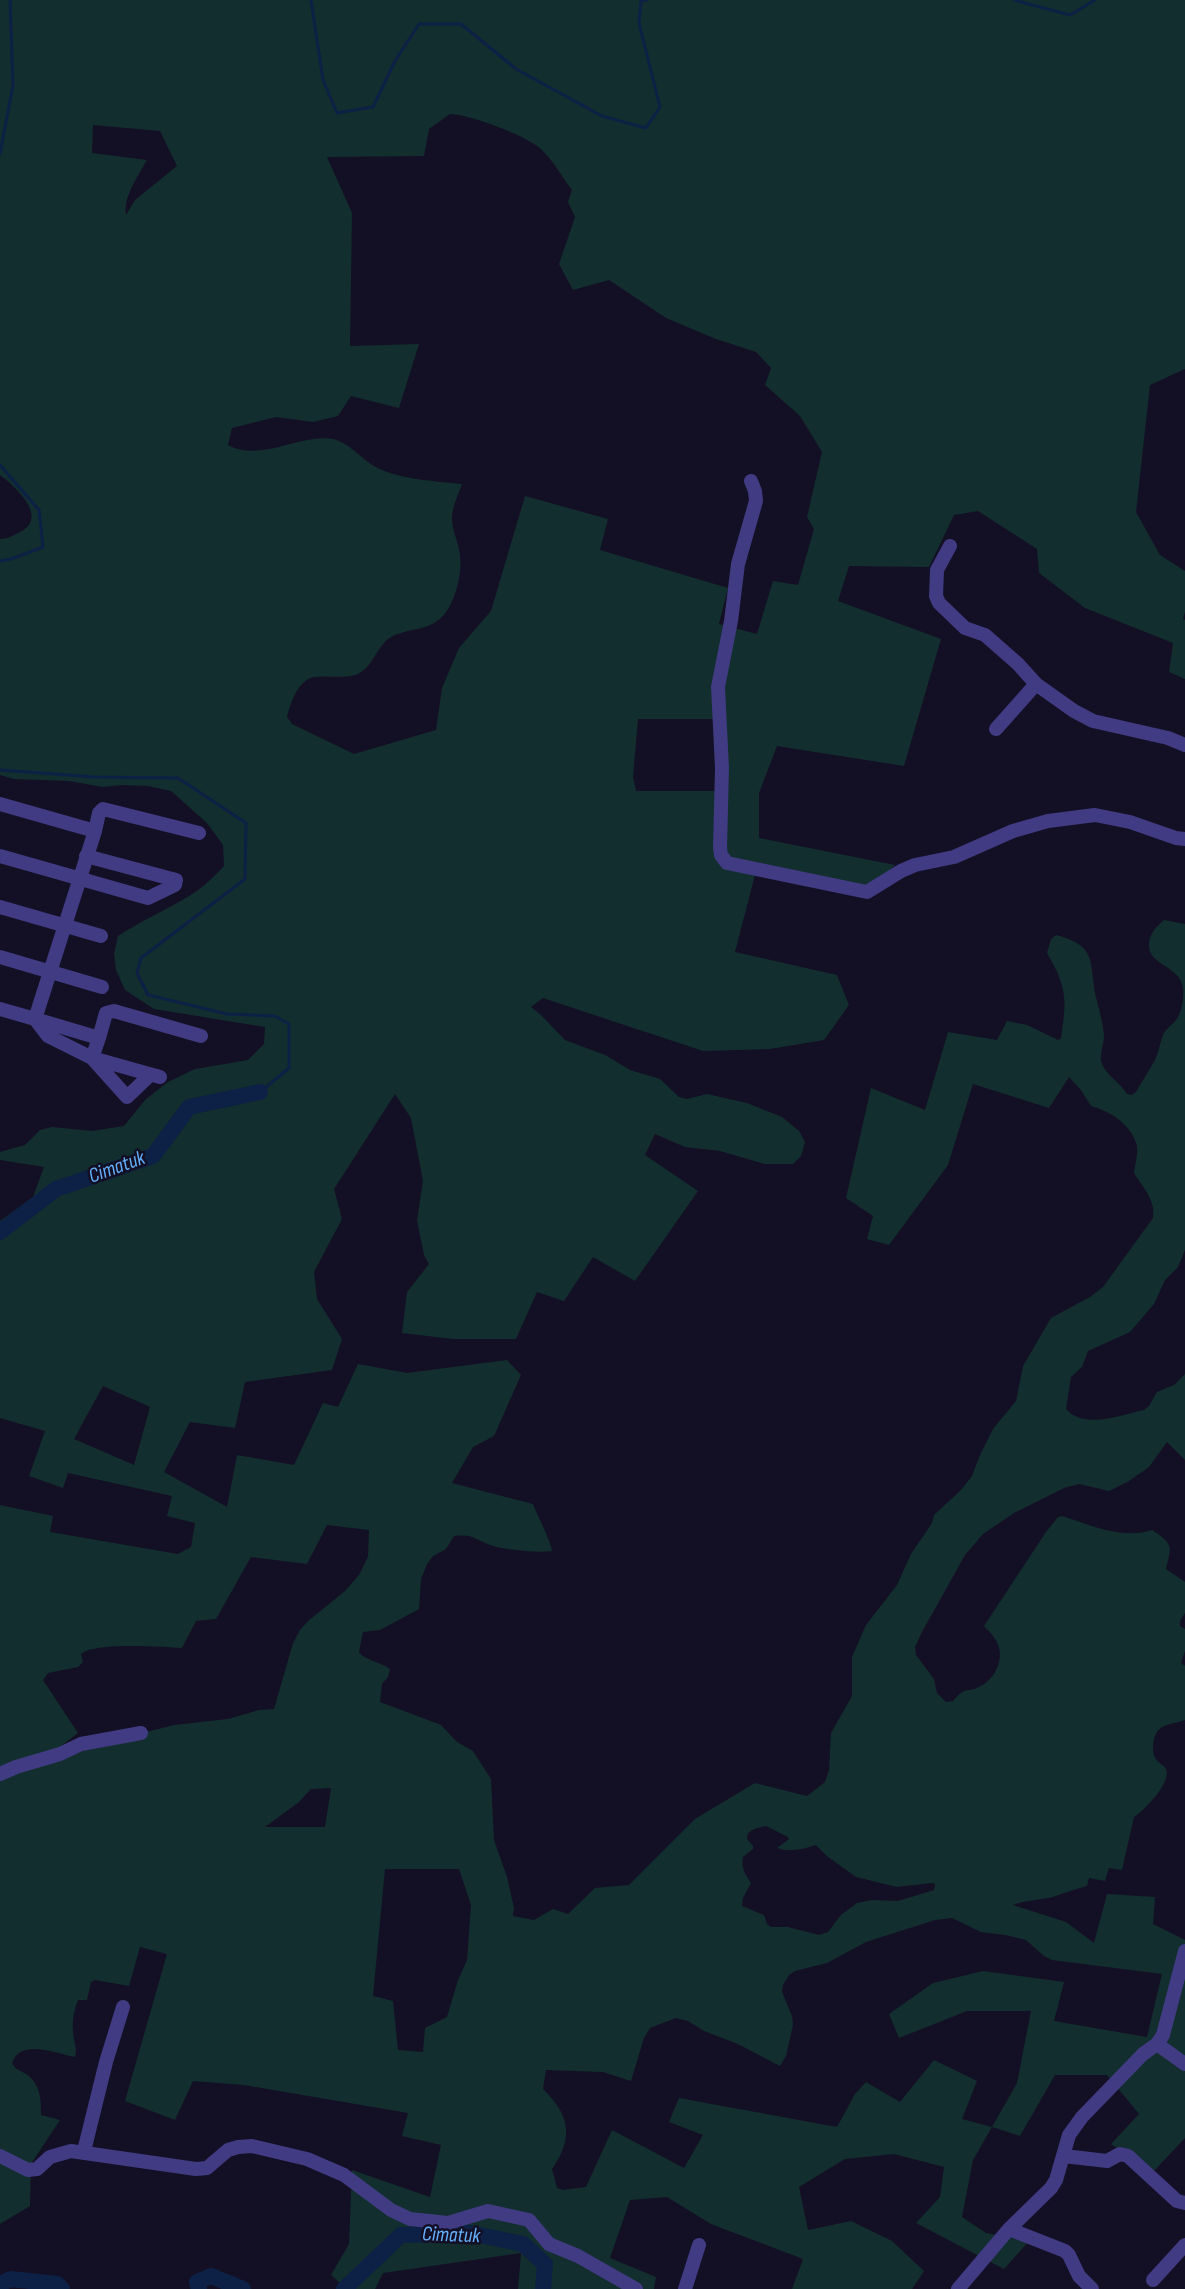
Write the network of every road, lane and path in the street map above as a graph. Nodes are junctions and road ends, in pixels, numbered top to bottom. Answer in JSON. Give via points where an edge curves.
{"nodes":[{"id":1,"x":751,"y":482,"type":"dead end"},
{"id":2,"x":950,"y":546,"type":"dead end"},
{"id":3,"x":1036,"y":684,"type":"junction"},
{"id":4,"x":996,"y":729,"type":"dead end"},
{"id":5,"x":1185,"y":745,"type":"edge"},
{"id":6,"x":0,"y":804,"type":"edge"},
{"id":7,"x":94,"y":831,"type":"junction"},
{"id":8,"x":199,"y":833,"type":"dead end"},
{"id":9,"x":1185,"y":839,"type":"edge"},
{"id":10,"x":0,"y":856,"type":"edge"},
{"id":11,"x":86,"y":856,"type":"junction"},
{"id":12,"x":79,"y":879,"type":"junction"},
{"id":13,"x":0,"y":907,"type":"edge"},
{"id":14,"x":65,"y":925,"type":"junction"},
{"id":15,"x":102,"y":936,"type":"dead end"},
{"id":16,"x":0,"y":957,"type":"edge"},
{"id":17,"x":50,"y":972,"type":"junction"},
{"id":18,"x":102,"y":987,"type":"dead end"},
{"id":19,"x":0,"y":1009,"type":"edge"},
{"id":20,"x":35,"y":1019,"type":"junction"},
{"id":21,"x":201,"y":1035,"type":"dead end"},
{"id":22,"x":99,"y":1038,"type":"junction"},
{"id":23,"x":92,"y":1058,"type":"junction"},
{"id":24,"x":141,"y":1733,"type":"dead end"},
{"id":25,"x":0,"y":1774,"type":"edge"},
{"id":26,"x":1185,"y":1951,"type":"edge"},
{"id":27,"x":123,"y":2007,"type":"dead end"},
{"id":28,"x":1157,"y":2044,"type":"junction"},
{"id":29,"x":1185,"y":2064,"type":"edge"},
{"id":30,"x":84,"y":2151,"type":"junction"},
{"id":31,"x":0,"y":2156,"type":"edge"},
{"id":32,"x":1064,"y":2156,"type":"junction"},
{"id":33,"x":1185,"y":2203,"type":"edge"},
{"id":34,"x":1009,"y":2229,"type":"junction"},
{"id":35,"x":699,"y":2245,"type":"dead end"},
{"id":36,"x":1185,"y":2245,"type":"edge"},
{"id":37,"x":1153,"y":2280,"type":"dead end"},
{"id":38,"x":636,"y":2289,"type":"edge"},
{"id":39,"x":685,"y":2289,"type":"edge"},
{"id":40,"x":958,"y":2289,"type":"edge"},
{"id":41,"x":1092,"y":2289,"type":"edge"}],
"edges":[{"from":1,"to":9,"type":"street","via":[[756,501],[738,564],[718,687],[723,861],[867,892],[915,865],[954,857],[1013,831],[1048,821],[1095,815]]},
{"from":2,"to":3,"type":"street","via":[[937,570],[935,587],[939,603],[965,628],[985,635]]},
{"from":3,"to":4,"type":"street"},
{"from":3,"to":5,"type":"street","via":[[1093,721]]},
{"from":6,"to":7,"type":"street"},
{"from":7,"to":8,"type":"street","via":[[103,809]]},
{"from":7,"to":11,"type":"street"},
{"from":10,"to":12,"type":"street"},
{"from":11,"to":12,"type":"street"},
{"from":11,"to":12,"type":"street","via":[[176,880],[174,885],[148,898]]},
{"from":12,"to":14,"type":"street"},
{"from":13,"to":14,"type":"street"},
{"from":14,"to":15,"type":"street"},
{"from":14,"to":17,"type":"street"},
{"from":16,"to":17,"type":"street"},
{"from":17,"to":18,"type":"street"},
{"from":17,"to":20,"type":"street"},
{"from":19,"to":20,"type":"street"},
{"from":20,"to":22,"type":"street"},
{"from":20,"to":23,"type":"street","via":[[48,1036]]},
{"from":21,"to":22,"type":"street","via":[[114,1011],[106,1013]]},
{"from":22,"to":23,"type":"street"},
{"from":23,"to":23,"type":"street","via":[[127,1097],[155,1076]]},
{"from":24,"to":25,"type":"street","via":[[81,1744]]},
{"from":26,"to":28,"type":"street","via":[[1163,2035]]},
{"from":27,"to":30,"type":"street"},
{"from":28,"to":29,"type":"street"},
{"from":28,"to":32,"type":"street","via":[[1082,2117],[1069,2136]]},
{"from":30,"to":31,"type":"street","via":[[50,2157],[37,2169],[28,2170]]},
{"from":30,"to":38,"type":"street","via":[[196,2169],[207,2168],[228,2150],[238,2147],[252,2146],[308,2159],[344,2175],[391,2210],[410,2219],[448,2223],[488,2211],[529,2220],[549,2244]]},
{"from":32,"to":33,"type":"street","via":[[1107,2161],[1120,2154],[1128,2156],[1178,2202]]},
{"from":32,"to":34,"type":"street","via":[[1051,2188]]},
{"from":34,"to":40,"type":"street"},
{"from":34,"to":41,"type":"street","via":[[1065,2251],[1079,2276]]},
{"from":35,"to":39,"type":"street"},
{"from":36,"to":37,"type":"street"}]}
